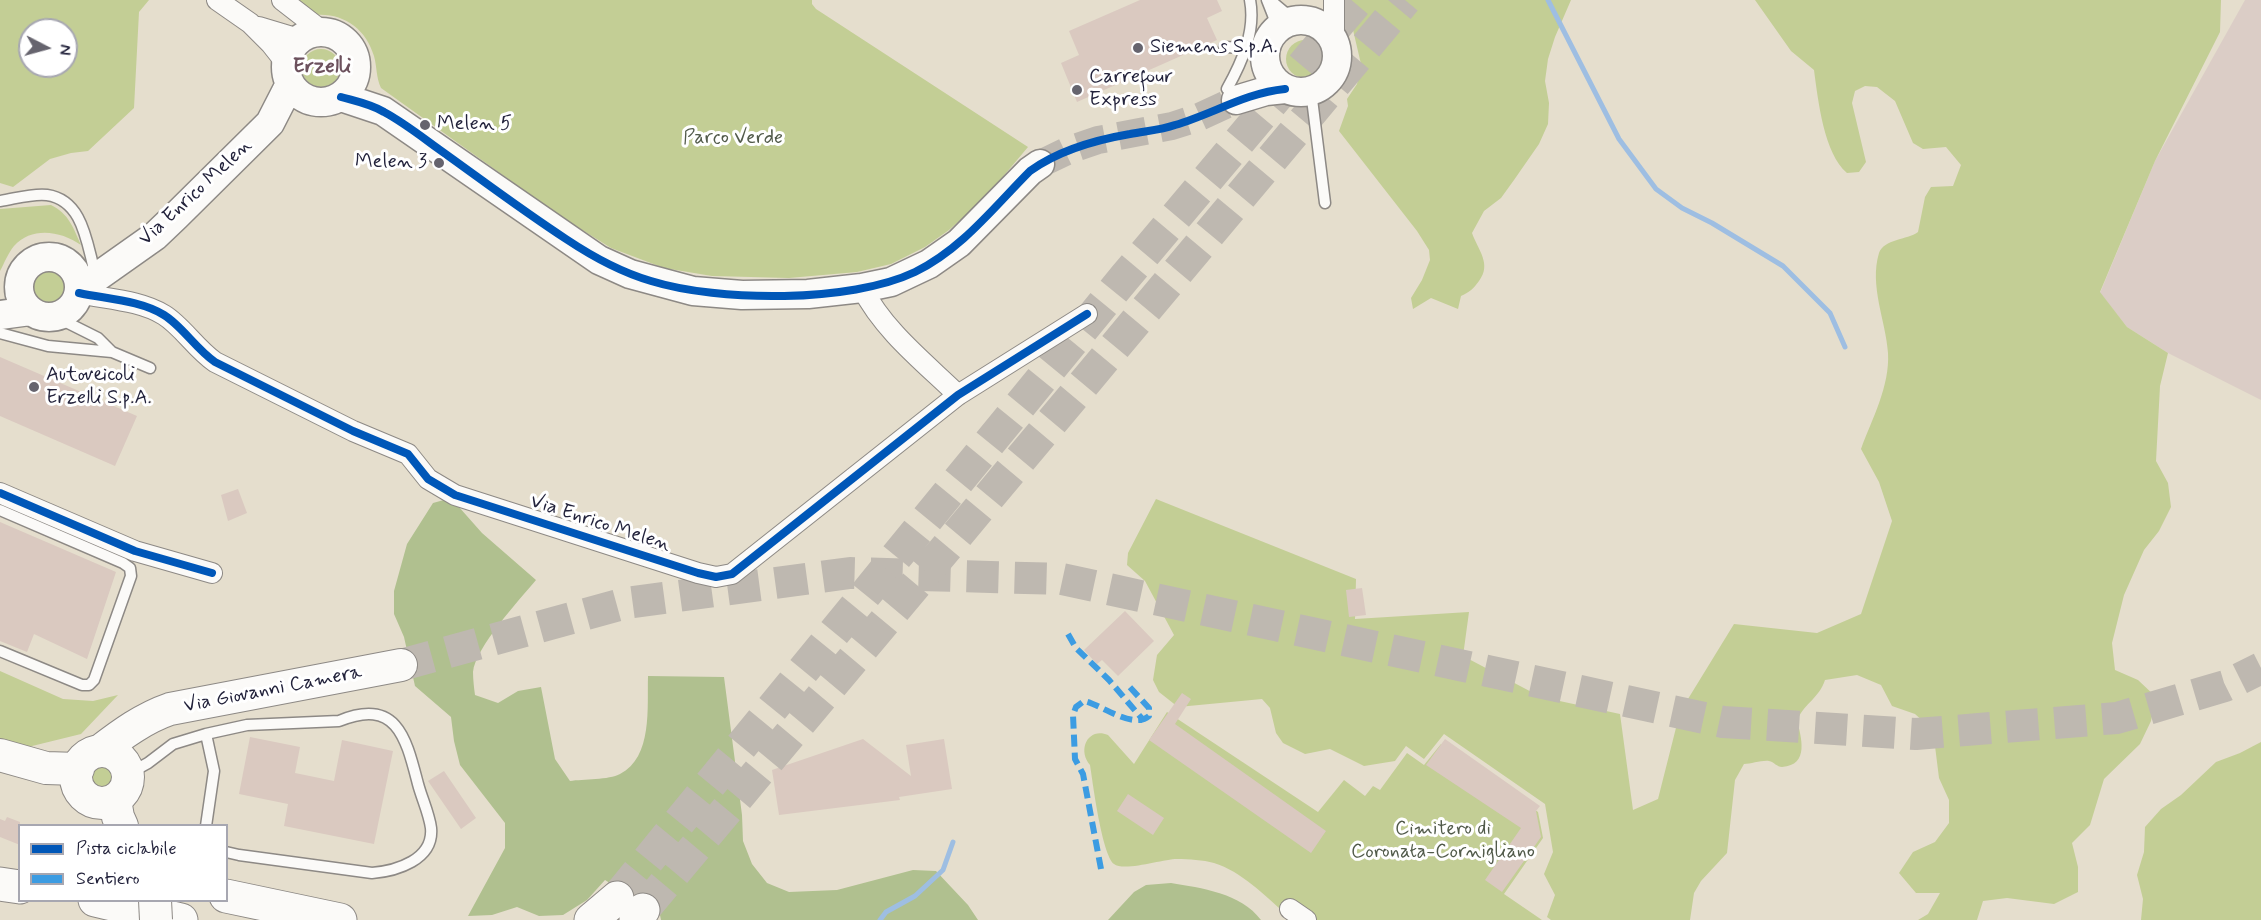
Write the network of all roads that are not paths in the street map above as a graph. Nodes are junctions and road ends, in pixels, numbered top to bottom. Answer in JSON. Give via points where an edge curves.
{"nodes":[{"id":1,"x":217,"y":0,"type":"edge"},
{"id":2,"x":282,"y":0,"type":"edge"},
{"id":3,"x":1250,"y":0,"type":"edge"},
{"id":4,"x":1269,"y":0,"type":"edge"},
{"id":5,"x":1315,"y":19,"type":"edge"},
{"id":6,"x":250,"y":24,"type":"junction"},
{"id":7,"x":1224,"y":47,"type":"dead end"},
{"id":8,"x":299,"y":54,"type":"junction"},
{"id":9,"x":1256,"y":56,"type":"junction"},
{"id":10,"x":357,"y":67,"type":"junction"},
{"id":11,"x":1227,"y":89,"type":"tunnel mouth"},
{"id":12,"x":1298,"y":90,"type":"junction"},
{"id":13,"x":341,"y":97,"type":"junction"},
{"id":14,"x":312,"y":101,"type":"junction"},
{"id":15,"x":383,"y":111,"type":"junction"},
{"id":16,"x":270,"y":123,"type":"junction"},
{"id":17,"x":1040,"y":164,"type":"tunnel mouth"},
{"id":18,"x":0,"y":201,"type":"edge"},
{"id":19,"x":1325,"y":203,"type":"dead end"},
{"id":20,"x":95,"y":264,"type":"junction"},
{"id":21,"x":862,"y":288,"type":"junction"},
{"id":22,"x":9,"y":292,"type":"edge"},
{"id":23,"x":79,"y":293,"type":"junction"},
{"id":24,"x":43,"y":314,"type":"junction"},
{"id":25,"x":1087,"y":314,"type":"dead end"},
{"id":26,"x":0,"y":315,"type":"edge"},
{"id":27,"x":0,"y":333,"type":"edge"},
{"id":28,"x":112,"y":352,"type":"junction"},
{"id":29,"x":150,"y":368,"type":"dead end"},
{"id":30,"x":958,"y":395,"type":"junction"},
{"id":31,"x":0,"y":493,"type":"edge"},
{"id":32,"x":0,"y":510,"type":"edge"},
{"id":33,"x":79,"y":535,"type":"junction"},
{"id":34,"x":212,"y":573,"type":"dead end"},
{"id":35,"x":0,"y":651,"type":"edge"},
{"id":36,"x":401,"y":665,"type":"tunnel mouth"},
{"id":37,"x":206,"y":734,"type":"junction"},
{"id":38,"x":0,"y":755,"type":"edge"},
{"id":39,"x":111,"y":780,"type":"edge"},
{"id":40,"x":207,"y":824,"type":"edge"},
{"id":41,"x":228,"y":852,"type":"edge"},
{"id":42,"x":0,"y":884,"type":"edge"},
{"id":43,"x":18,"y":886,"type":"edge"},
{"id":44,"x":228,"y":896,"type":"edge"},
{"id":45,"x":104,"y":902,"type":"edge"},
{"id":46,"x":156,"y":902,"type":"edge"},
{"id":47,"x":624,"y":912,"type":"tunnel mouth"},
{"id":48,"x":156,"y":920,"type":"edge"},
{"id":49,"x":182,"y":920,"type":"edge"},
{"id":50,"x":340,"y":920,"type":"edge"},
{"id":51,"x":591,"y":920,"type":"edge"}],
"edges":[{"from":1,"to":6,"type":"street"},
{"from":2,"to":8,"type":"street"},
{"from":3,"to":9,"type":"lane"},
{"from":4,"to":5,"type":"lane"},
{"from":4,"to":5,"type":"lane"},
{"from":5,"to":9,"type":"street"},
{"from":5,"to":12,"type":"street","via":[[1337,57],[1334,72],[1324,84]]},
{"from":6,"to":8,"type":"street","via":[[271,44]]},
{"from":6,"to":8,"type":"street","via":[[280,34]]},
{"from":7,"to":9,"type":"lane"},
{"from":8,"to":10,"type":"street","via":[[335,34],[347,42]]},
{"from":8,"to":14,"type":"street","via":[[300,94]]},
{"from":8,"to":16,"type":"street","name":"Via Enrico Melen"},
{"from":9,"to":11,"type":"lane"},
{"from":9,"to":12,"type":"street","via":[[1273,79]]},
{"from":9,"to":12,"type":"street","via":[[1256,80],[1236,100],[1266,90]]},
{"from":10,"to":13,"type":"street","via":[[352,84]]},
{"from":10,"to":15,"type":"street"},
{"from":12,"to":19,"type":"lane"},
{"from":13,"to":14,"type":"street"},
{"from":13,"to":15,"type":"street"},
{"from":14,"to":16,"type":"street","name":"Via Enrico Melen"},
{"from":15,"to":21,"type":"street","via":[[566,239],[630,274],[713,293],[808,294]]},
{"from":16,"to":20,"type":"street","name":"Via Enrico Melen","via":[[155,236]]},
{"from":17,"to":21,"type":"street","via":[[958,243],[929,264],[891,282]]},
{"from":18,"to":20,"type":"lane","via":[[46,195],[65,202],[74,209]]},
{"from":20,"to":22,"type":"street","via":[[43,257],[34,261]]},
{"from":20,"to":23,"type":"street","name":"Via Enrico Melen"},
{"from":20,"to":23,"type":"street","via":[[80,283]]},
{"from":21,"to":30,"type":"street","via":[[876,313]]},
{"from":22,"to":24,"type":"street","via":[[20,295]]},
{"from":23,"to":24,"type":"street","via":[[71,308]]},
{"from":23,"to":30,"type":"street","name":"Via Enrico Melen","via":[[149,308],[166,316],[215,362],[408,454],[428,479],[455,495],[716,577],[732,573]]},
{"from":24,"to":26,"type":"street"},
{"from":24,"to":28,"type":"lane","via":[[98,338]]},
{"from":25,"to":30,"type":"street","name":"Via Enrico Melen"},
{"from":27,"to":28,"type":"lane","via":[[48,346]]},
{"from":28,"to":29,"type":"lane"},
{"from":31,"to":33,"type":"street"},
{"from":32,"to":33,"type":"lane"},
{"from":33,"to":34,"type":"street"},
{"from":33,"to":35,"type":"lane","via":[[130,568],[131,576],[94,680],[82,685]]},
{"from":36,"to":39,"type":"main road","name":"Via Giovanni Camera","via":[[170,709],[146,720]]},
{"from":37,"to":39,"type":"lane","via":[[173,744],[148,763]]},
{"from":37,"to":40,"type":"lane","via":[[214,771]]},
{"from":37,"to":41,"type":"lane","via":[[247,725],[339,721],[371,713],[384,717],[403,736],[431,830],[418,857],[390,871],[372,873]]},
{"from":38,"to":39,"type":"main road"},
{"from":42,"to":43,"type":"highway"},
{"from":44,"to":50,"type":"highway"},
{"from":45,"to":49,"type":"highway"},
{"from":46,"to":48,"type":"main road","bridge":true},
{"from":47,"to":51,"type":"highway"}]}
